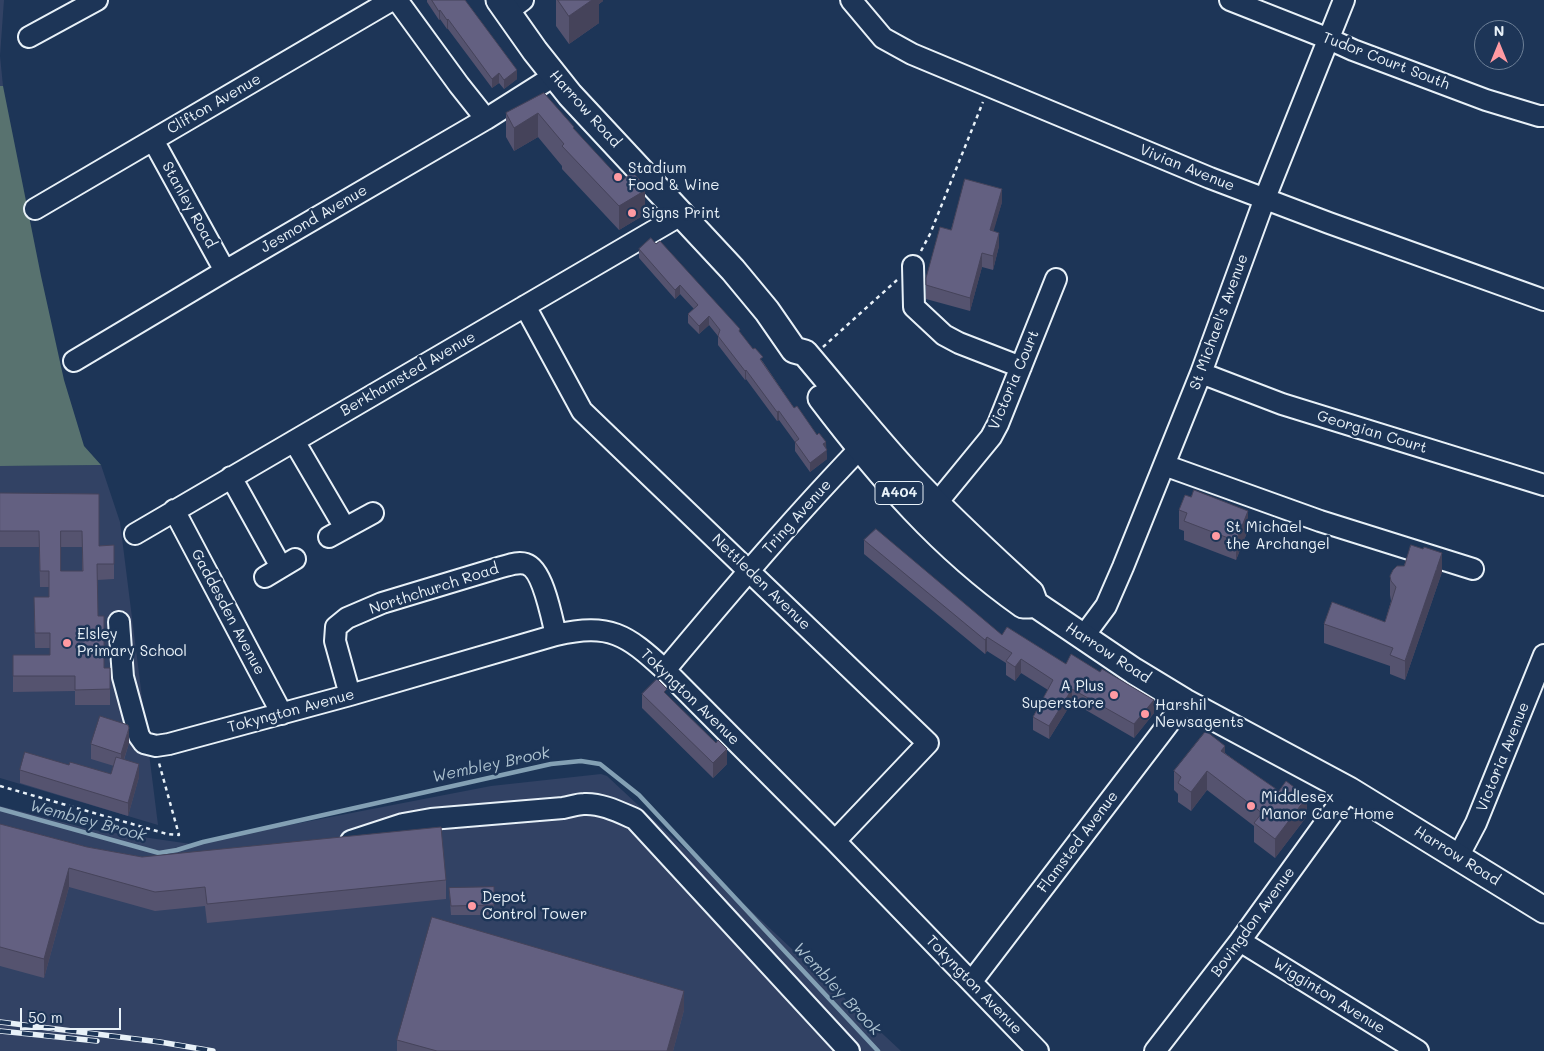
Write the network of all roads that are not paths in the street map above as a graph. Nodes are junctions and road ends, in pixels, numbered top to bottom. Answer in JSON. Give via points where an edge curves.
{"nodes":[{"id":1,"x":97,"y":0,"type":"edge"},
{"id":2,"x":392,"y":0,"type":"edge"},
{"id":3,"x":397,"y":0,"type":"edge"},
{"id":4,"x":851,"y":0,"type":"edge"},
{"id":5,"x":1230,"y":0,"type":"edge"},
{"id":6,"x":1344,"y":0,"type":"edge"},
{"id":7,"x":509,"y":4,"type":"edge"},
{"id":8,"x":29,"y":37,"type":"dead end"},
{"id":9,"x":1329,"y":39,"type":"junction"},
{"id":10,"x":554,"y":76,"type":"junction"},
{"id":11,"x":1544,"y":116,"type":"edge"},
{"id":12,"x":486,"y":119,"type":"junction"},
{"id":13,"x":153,"y":140,"type":"junction"},
{"id":14,"x":1265,"y":198,"type":"junction"},
{"id":15,"x":35,"y":209,"type":"dead end"},
{"id":16,"x":681,"y":214,"type":"junction"},
{"id":17,"x":913,"y":266,"type":"road end"},
{"id":18,"x":225,"y":271,"type":"junction"},
{"id":19,"x":1056,"y":280,"type":"dead end"},
{"id":20,"x":1544,"y":300,"type":"edge"},
{"id":21,"x":525,"y":306,"type":"junction"},
{"id":22,"x":74,"y":361,"type":"dead end"},
{"id":23,"x":1021,"y":367,"type":"junction"},
{"id":24,"x":1201,"y":373,"type":"junction"},
{"id":25,"x":294,"y":441,"type":"junction"},
{"id":26,"x":866,"y":442,"type":"junction"},
{"id":27,"x":1164,"y":464,"type":"junction"},
{"id":28,"x":232,"y":476,"type":"junction"},
{"id":29,"x":1544,"y":485,"type":"edge"},
{"id":30,"x":174,"y":510,"type":"junction"},
{"id":31,"x":930,"y":512,"type":"junction"},
{"id":32,"x":373,"y":513,"type":"dead end"},
{"id":33,"x":135,"y":534,"type":"dead end"},
{"id":34,"x":280,"y":568,"type":"dead end"},
{"id":35,"x":1473,"y":569,"type":"dead end"},
{"id":36,"x":749,"y":570,"type":"junction"},
{"id":37,"x":119,"y":622,"type":"dead end"},
{"id":38,"x":556,"y":635,"type":"junction"},
{"id":39,"x":1083,"y":637,"type":"junction"},
{"id":40,"x":1544,"y":655,"type":"edge"},
{"id":41,"x":665,"y":670,"type":"junction"},
{"id":42,"x":350,"y":695,"type":"junction"},
{"id":43,"x":1185,"y":702,"type":"junction"},
{"id":44,"x":282,"y":714,"type":"junction"},
{"id":45,"x":1349,"y":790,"type":"junction"},
{"id":46,"x":835,"y":841,"type":"junction"},
{"id":47,"x":330,"y":845,"type":"edge"},
{"id":48,"x":1458,"y":857,"type":"junction"},
{"id":49,"x":1544,"y":910,"type":"edge"},
{"id":50,"x":1240,"y":941,"type":"junction"},
{"id":51,"x":972,"y":982,"type":"junction"},
{"id":52,"x":849,"y":1051,"type":"edge"},
{"id":53,"x":1038,"y":1051,"type":"edge"},
{"id":54,"x":1155,"y":1051,"type":"edge"},
{"id":55,"x":1418,"y":1051,"type":"edge"}],
"edges":[{"from":1,"to":8,"type":"street"},
{"from":2,"to":13,"type":"street","name":"Clifton Avenue"},
{"from":3,"to":12,"type":"street"},
{"from":4,"to":14,"type":"street","name":"Vivian Avenue","via":[[883,38],[912,54]]},
{"from":5,"to":9,"type":"street","name":"Tudor Court South"},
{"from":6,"to":9,"type":"street","name":"St Michael's Avenue"},
{"from":7,"to":10,"type":"main road","name":"Harrow Road","number":"A404"},
{"from":9,"to":11,"type":"street","name":"Tudor Court South","via":[[1486,100]]},
{"from":9,"to":14,"type":"street","name":"St Michael's Avenue"},
{"from":10,"to":12,"type":"street","name":"Jesmond Avenue"},
{"from":10,"to":16,"type":"main road","name":"Harrow Road","number":"A404"},
{"from":12,"to":18,"type":"street","name":"Jesmond Avenue"},
{"from":13,"to":15,"type":"street","name":"Clifton Avenue"},
{"from":13,"to":18,"type":"street","name":"Stanley Road"},
{"from":14,"to":20,"type":"street","name":"Vivian Avenue"},
{"from":14,"to":24,"type":"street","name":"St Michael's Avenue"},
{"from":16,"to":21,"type":"street","name":"Berkhamsted Avenue"},
{"from":16,"to":26,"type":"main road","name":"Harrow Road","number":"A404","via":[[768,311],[802,355],[792,358]]},
{"from":17,"to":23,"type":"street","via":[[914,307],[944,335]]},
{"from":18,"to":22,"type":"street","name":"Jesmond Avenue"},
{"from":19,"to":23,"type":"street","name":"Victoria Court"},
{"from":21,"to":25,"type":"street","name":"Berkhamsted Avenue"},
{"from":21,"to":36,"type":"street","name":"Nettleden Avenue","via":[[582,411]]},
{"from":23,"to":31,"type":"street","name":"Victoria Court","via":[[991,437]]},
{"from":24,"to":27,"type":"street","name":"St Michael's Avenue"},
{"from":24,"to":29,"type":"street","name":"Georgian Court","via":[[1282,404]]},
{"from":25,"to":28,"type":"street","name":"Berkhamsted Avenue"},
{"from":25,"to":32,"type":"street","via":[[337,533]]},
{"from":26,"to":31,"type":"main road","name":"Harrow Road","number":"A404"},
{"from":26,"to":36,"type":"street","name":"Tring Avenue"},
{"from":27,"to":35,"type":"street","via":[[1320,521]]},
{"from":27,"to":39,"type":"street","name":"St Michael's Avenue","via":[[1106,606]]},
{"from":28,"to":30,"type":"street","name":"Berkhamsted Avenue"},
{"from":28,"to":34,"type":"street"},
{"from":30,"to":33,"type":"street","name":"Berkhamsted Avenue"},
{"from":30,"to":44,"type":"street","name":"Gaddesden Avenue"},
{"from":31,"to":39,"type":"main road","name":"Harrow Road","number":"A404","via":[[989,581],[1023,605],[1035,604]]},
{"from":36,"to":41,"type":"street","name":"Tring Avenue"},
{"from":36,"to":46,"type":"street","name":"Nettleden Avenue","via":[[928,743]]},
{"from":37,"to":44,"type":"street","name":"Tokyngton Avenue","via":[[123,677],[138,736],[150,745],[169,744]]},
{"from":38,"to":41,"type":"street","name":"Tokyngton Avenue","via":[[578,630],[610,631],[641,648]]},
{"from":38,"to":42,"type":"street","name":"Tokyngton Avenue"},
{"from":38,"to":42,"type":"street","name":"Northchurch Road","via":[[536,572],[527,564],[518,563],[498,568],[382,603],[347,618],[336,627],[335,640]]},
{"from":39,"to":43,"type":"main road","name":"Harrow Road","number":"A404"},
{"from":40,"to":48,"type":"street","name":"Victoria Avenue","via":[[1476,823]]},
{"from":41,"to":46,"type":"street","name":"Tokyngton Avenue"},
{"from":42,"to":44,"type":"street","name":"Tokyngton Avenue"},
{"from":43,"to":45,"type":"main road","name":"Harrow Road","number":"A404"},
{"from":43,"to":51,"type":"street","name":"Flamsted Avenue"},
{"from":45,"to":48,"type":"main road","name":"Harrow Road","number":"A404"},
{"from":45,"to":50,"type":"street","name":"Bovingdon Avenue"},
{"from":46,"to":51,"type":"street","name":"Tokyngton Avenue"},
{"from":47,"to":52,"type":"street","via":[[431,819],[584,804],[607,807],[635,819]]},
{"from":48,"to":49,"type":"main road","name":"Harrow Road","number":"A404"},
{"from":50,"to":54,"type":"street","name":"Bovingdon Avenue"},
{"from":50,"to":55,"type":"street","name":"Wigginton Avenue"},
{"from":51,"to":53,"type":"street","name":"Tokyngton Avenue"}]}
